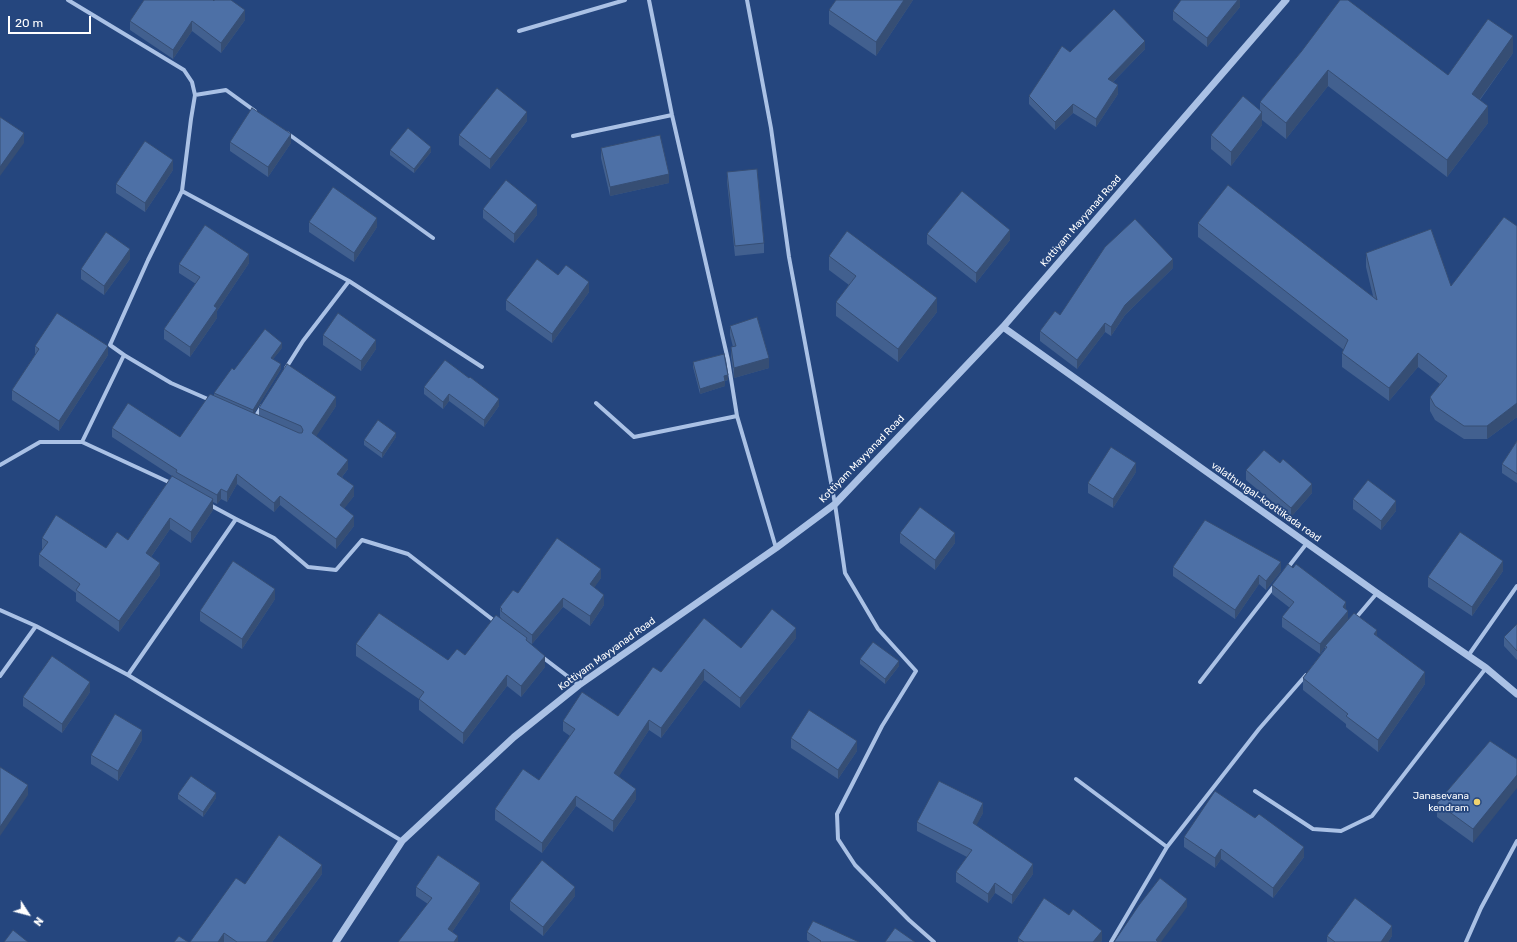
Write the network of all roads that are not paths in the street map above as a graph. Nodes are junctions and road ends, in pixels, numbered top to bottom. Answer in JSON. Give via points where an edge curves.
{"nodes":[{"id":1,"x":68,"y":0,"type":"edge"},
{"id":2,"x":625,"y":0,"type":"edge"},
{"id":3,"x":649,"y":0,"type":"edge"},
{"id":4,"x":747,"y":0,"type":"edge"},
{"id":5,"x":1286,"y":0,"type":"edge"},
{"id":6,"x":519,"y":32,"type":"dead end"},
{"id":7,"x":195,"y":95,"type":"junction"},
{"id":8,"x":258,"y":113,"type":"edge"},
{"id":9,"x":672,"y":115,"type":"junction"},
{"id":10,"x":284,"y":131,"type":"edge"},
{"id":11,"x":573,"y":136,"type":"dead end"},
{"id":12,"x":182,"y":191,"type":"junction"},
{"id":13,"x":432,"y":238,"type":"dead end"},
{"id":14,"x":349,"y":280,"type":"junction"},
{"id":15,"x":1003,"y":327,"type":"junction"},
{"id":16,"x":124,"y":355,"type":"junction"},
{"id":17,"x":482,"y":367,"type":"dead end"},
{"id":18,"x":282,"y":374,"type":"edge"},
{"id":19,"x":266,"y":400,"type":"edge"},
{"id":20,"x":212,"y":401,"type":"edge"},
{"id":21,"x":596,"y":403,"type":"dead end"},
{"id":22,"x":247,"y":416,"type":"edge"},
{"id":23,"x":737,"y":416,"type":"junction"},
{"id":24,"x":254,"y":419,"type":"junction"},
{"id":25,"x":260,"y":422,"type":"edge"},
{"id":26,"x":82,"y":442,"type":"junction"},
{"id":27,"x":0,"y":465,"type":"edge"},
{"id":28,"x":176,"y":485,"type":"edge"},
{"id":29,"x":203,"y":500,"type":"edge"},
{"id":30,"x":835,"y":504,"type":"junction"},
{"id":31,"x":236,"y":519,"type":"junction"},
{"id":32,"x":1306,"y":543,"type":"junction"},
{"id":33,"x":776,"y":548,"type":"junction"},
{"id":34,"x":1282,"y":575,"type":"edge"},
{"id":35,"x":1278,"y":581,"type":"edge"},
{"id":36,"x":1517,"y":586,"type":"edge"},
{"id":37,"x":1377,"y":594,"type":"junction"},
{"id":38,"x":0,"y":610,"type":"edge"},
{"id":39,"x":1352,"y":623,"type":"edge"},
{"id":40,"x":36,"y":626,"type":"junction"},
{"id":41,"x":503,"y":627,"type":"edge"},
{"id":42,"x":534,"y":651,"type":"edge"},
{"id":43,"x":1468,"y":656,"type":"junction"},
{"id":44,"x":1486,"y":668,"type":"junction"},
{"id":45,"x":1311,"y":670,"type":"edge"},
{"id":46,"x":128,"y":675,"type":"junction"},
{"id":47,"x":0,"y":676,"type":"edge"},
{"id":48,"x":1200,"y":682,"type":"dead end"},
{"id":49,"x":579,"y":685,"type":"junction"},
{"id":50,"x":1517,"y":694,"type":"edge"},
{"id":51,"x":1076,"y":779,"type":"dead end"},
{"id":52,"x":1254,"y":791,"type":"dead end"},
{"id":53,"x":402,"y":841,"type":"junction"},
{"id":54,"x":1517,"y":841,"type":"edge"},
{"id":55,"x":1167,"y":847,"type":"junction"},
{"id":56,"x":336,"y":942,"type":"edge"},
{"id":57,"x":934,"y":942,"type":"edge"},
{"id":58,"x":1111,"y":942,"type":"edge"},
{"id":59,"x":1466,"y":942,"type":"edge"}],
"edges":[{"from":1,"to":7,"type":"street","via":[[184,70],[192,82]]},
{"from":2,"to":6,"type":"street"},
{"from":3,"to":9,"type":"street"},
{"from":4,"to":30,"type":"street","via":[[770,128],[789,257]]},
{"from":5,"to":15,"type":"street","name":"Kottiyam Mayyanad Road"},
{"from":7,"to":8,"type":"street","via":[[226,90]]},
{"from":7,"to":12,"type":"street"},
{"from":9,"to":11,"type":"street"},
{"from":9,"to":23,"type":"street","via":[[728,360]]},
{"from":10,"to":13,"type":"street"},
{"from":12,"to":14,"type":"street"},
{"from":12,"to":16,"type":"street","via":[[110,345]]},
{"from":14,"to":17,"type":"street"},
{"from":14,"to":18,"type":"street","via":[[303,341]]},
{"from":15,"to":30,"type":"street","name":"Kottiyam Mayyanad Road"},
{"from":15,"to":32,"type":"street","name":"valathungal-koottikada road"},
{"from":16,"to":20,"type":"street","via":[[171,383]]},
{"from":16,"to":26,"type":"street"},
{"from":19,"to":24,"type":"street"},
{"from":21,"to":23,"type":"street","via":[[634,437]]},
{"from":22,"to":24,"type":"street"},
{"from":23,"to":33,"type":"street"},
{"from":24,"to":25,"type":"street"},
{"from":26,"to":27,"type":"street","via":[[40,442]]},
{"from":26,"to":28,"type":"street"},
{"from":29,"to":31,"type":"street"},
{"from":30,"to":33,"type":"street","name":"Kottiyam Mayyanad Road"},
{"from":30,"to":57,"type":"street","via":[[845,573],[878,629],[916,671],[882,726],[837,814],[838,839],[855,865]]},
{"from":31,"to":41,"type":"street","via":[[274,538],[308,567],[336,570],[362,540],[408,554]]},
{"from":31,"to":46,"type":"street"},
{"from":32,"to":34,"type":"street"},
{"from":32,"to":37,"type":"street","name":"valathungal-koottikada road"},
{"from":33,"to":49,"type":"street","name":"Kottiyam Mayyanad Road"},
{"from":35,"to":48,"type":"street"},
{"from":36,"to":43,"type":"street"},
{"from":37,"to":39,"type":"street"},
{"from":37,"to":43,"type":"street","name":"valathungal-koottikada road"},
{"from":38,"to":40,"type":"street"},
{"from":40,"to":46,"type":"street"},
{"from":40,"to":47,"type":"street"},
{"from":42,"to":49,"type":"street"},
{"from":43,"to":44,"type":"street","name":"valathungal-koottikada road"},
{"from":44,"to":50,"type":"street","name":"valathungal-koottikada road"},
{"from":44,"to":52,"type":"street","via":[[1372,816],[1341,831],[1313,829]]},
{"from":45,"to":55,"type":"street","via":[[1259,729]]},
{"from":46,"to":53,"type":"street"},
{"from":49,"to":53,"type":"street","name":"Kottiyam Mayyanad Road","via":[[514,737]]},
{"from":51,"to":55,"type":"street"},
{"from":53,"to":56,"type":"street","name":"Kottiyam Mayyanad Road"},
{"from":54,"to":59,"type":"street"},
{"from":55,"to":58,"type":"street"}]}
